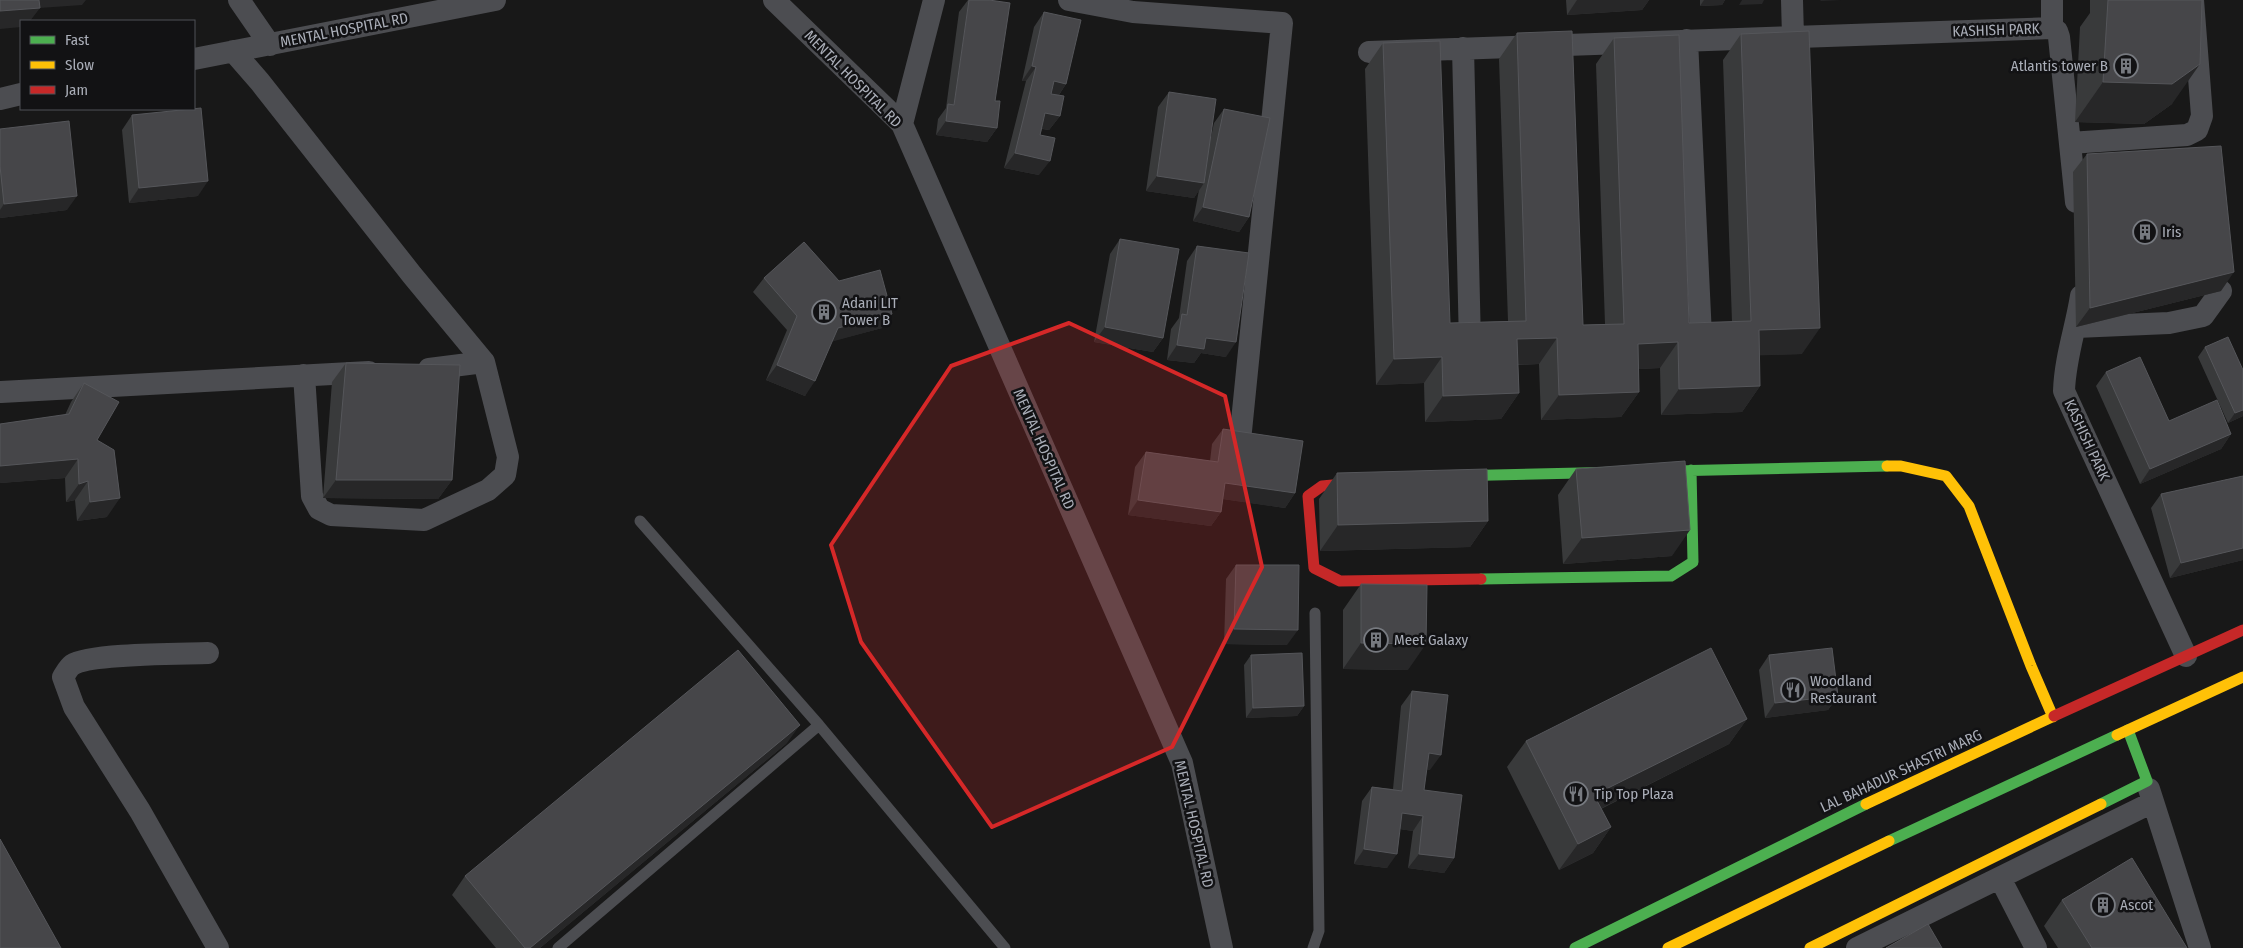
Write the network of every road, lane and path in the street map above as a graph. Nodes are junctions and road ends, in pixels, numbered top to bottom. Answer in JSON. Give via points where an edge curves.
{"nodes":[{"id":1,"x":239,"y":0,"type":"edge"},
{"id":2,"x":495,"y":0,"type":"edge"},
{"id":3,"x":774,"y":0,"type":"edge"},
{"id":4,"x":934,"y":0,"type":"edge"},
{"id":5,"x":1069,"y":0,"type":"edge"},
{"id":6,"x":1792,"y":0,"type":"edge"},
{"id":7,"x":2052,"y":0,"type":"edge"},
{"id":8,"x":2193,"y":0,"type":"edge"},
{"id":9,"x":2052,"y":28,"type":"junction"},
{"id":10,"x":1793,"y":37,"type":"junction"},
{"id":11,"x":1687,"y":40,"type":"junction"},
{"id":12,"x":270,"y":45,"type":"junction"},
{"id":13,"x":1463,"y":48,"type":"junction"},
{"id":14,"x":233,"y":51,"type":"junction"},
{"id":15,"x":1369,"y":52,"type":"dead end"},
{"id":16,"x":195,"y":59,"type":"edge"},
{"id":17,"x":20,"y":94,"type":"edge"},
{"id":18,"x":0,"y":99,"type":"edge"},
{"id":19,"x":902,"y":124,"type":"junction"},
{"id":20,"x":2070,"y":143,"type":"junction"},
{"id":21,"x":2078,"y":218,"type":"dead end"},
{"id":22,"x":2084,"y":273,"type":"dead end"},
{"id":23,"x":2221,"y":291,"type":"edge"},
{"id":24,"x":2076,"y":327,"type":"junction"},
{"id":25,"x":1701,"y":336,"type":"edge"},
{"id":26,"x":1470,"y":344,"type":"edge"},
{"id":27,"x":484,"y":362,"type":"junction"},
{"id":28,"x":304,"y":375,"type":"junction"},
{"id":29,"x":1,"y":392,"type":"edge"},
{"id":30,"x":1241,"y":431,"type":"edge"},
{"id":31,"x":1691,"y":470,"type":"junction"},
{"id":32,"x":1438,"y":477,"type":"edge"},
{"id":33,"x":1380,"y":481,"type":"edge"},
{"id":34,"x":640,"y":521,"type":"dead end"},
{"id":35,"x":1315,"y":613,"type":"dead end"},
{"id":36,"x":2243,"y":630,"type":"edge"},
{"id":37,"x":208,"y":653,"type":"dead end"},
{"id":38,"x":2186,"y":656,"type":"junction"},
{"id":39,"x":2243,"y":677,"type":"edge"},
{"id":40,"x":2053,"y":716,"type":"junction"},
{"id":41,"x":819,"y":725,"type":"junction"},
{"id":42,"x":2128,"y":730,"type":"junction"},
{"id":43,"x":2150,"y":792,"type":"junction"},
{"id":44,"x":2000,"y":878,"type":"junction"},
{"id":45,"x":1912,"y":921,"type":"junction"},
{"id":46,"x":1922,"y":941,"type":"edge"},
{"id":47,"x":218,"y":948,"type":"edge"},
{"id":48,"x":558,"y":948,"type":"edge"},
{"id":49,"x":1005,"y":948,"type":"edge"},
{"id":50,"x":1222,"y":948,"type":"edge"},
{"id":51,"x":1313,"y":948,"type":"edge"},
{"id":52,"x":1575,"y":948,"type":"edge"},
{"id":53,"x":1668,"y":948,"type":"edge"},
{"id":54,"x":1810,"y":948,"type":"edge"},
{"id":55,"x":1857,"y":948,"type":"edge"},
{"id":56,"x":2036,"y":948,"type":"edge"},
{"id":57,"x":2200,"y":948,"type":"edge"}],
"edges":[{"from":1,"to":12,"type":"street"},
{"from":2,"to":12,"type":"street","name":"MENTAL HOSPITAL RD"},
{"from":3,"to":19,"type":"street","name":"MENTAL HOSPITAL RD"},
{"from":4,"to":19,"type":"street"},
{"from":5,"to":30,"type":"street","via":[[1133,12],[1282,23]]},
{"from":6,"to":10,"type":"street"},
{"from":7,"to":9,"type":"street"},
{"from":8,"to":20,"type":"street","via":[[2202,116],[2198,130],[2186,135]]},
{"from":9,"to":10,"type":"street","name":"KASHISH PARK"},
{"from":9,"to":20,"type":"street","name":"KASHISH PARK","via":[[2059,37]]},
{"from":10,"to":11,"type":"street","name":"KASHISH PARK"},
{"from":11,"to":13,"type":"street","name":"KASHISH PARK","via":[[1568,55]]},
{"from":11,"to":25,"type":"street"},
{"from":12,"to":14,"type":"street","name":"MENTAL HOSPITAL RD"},
{"from":13,"to":15,"type":"street","name":"KASHISH PARK"},
{"from":13,"to":26,"type":"street"},
{"from":14,"to":16,"type":"street","name":"MENTAL HOSPITAL RD"},
{"from":14,"to":27,"type":"street"},
{"from":17,"to":18,"type":"street"},
{"from":19,"to":50,"type":"street","name":"MENTAL HOSPITAL RD","via":[[1182,763]]},
{"from":20,"to":21,"type":"street","name":"KASHISH PARK"},
{"from":22,"to":24,"type":"street","name":"KASHISH PARK"},
{"from":23,"to":24,"type":"street","via":[[2203,316],[2169,323]]},
{"from":24,"to":38,"type":"street","name":"KASHISH PARK","via":[[2065,368],[2064,391]]},
{"from":27,"to":28,"type":"street"},
{"from":27,"to":28,"type":"street","via":[[508,457],[505,475],[488,490],[424,520],[331,515],[319,509],[312,496]]},
{"from":28,"to":29,"type":"street"},
{"from":31,"to":32,"type":"street"},
{"from":31,"to":33,"type":"street","via":[[1693,562],[1671,576],[1340,581],[1314,568],[1308,496],[1322,486]]},
{"from":31,"to":40,"type":"street","via":[[1901,466],[1946,476],[1969,506]]},
{"from":34,"to":41,"type":"lane"},
{"from":35,"to":51,"type":"lane","via":[[1319,931]]},
{"from":36,"to":38,"type":"street","name":"LAL BAHADUR SHASTRI MARG"},
{"from":37,"to":47,"type":"street","via":[[91,659],[72,665],[63,677],[74,707],[140,811]]},
{"from":38,"to":40,"type":"street","name":"LAL BAHADUR SHASTRI MARG"},
{"from":39,"to":42,"type":"street"},
{"from":40,"to":52,"type":"street","name":"LAL BAHADUR SHASTRI MARG","via":[[1893,790]]},
{"from":41,"to":48,"type":"lane"},
{"from":41,"to":49,"type":"lane"},
{"from":42,"to":43,"type":"street"},
{"from":42,"to":53,"type":"street"},
{"from":43,"to":44,"type":"street"},
{"from":43,"to":54,"type":"street"},
{"from":43,"to":57,"type":"street"},
{"from":44,"to":45,"type":"street"},
{"from":44,"to":56,"type":"street"},
{"from":45,"to":46,"type":"street"},
{"from":45,"to":55,"type":"street"}]}
